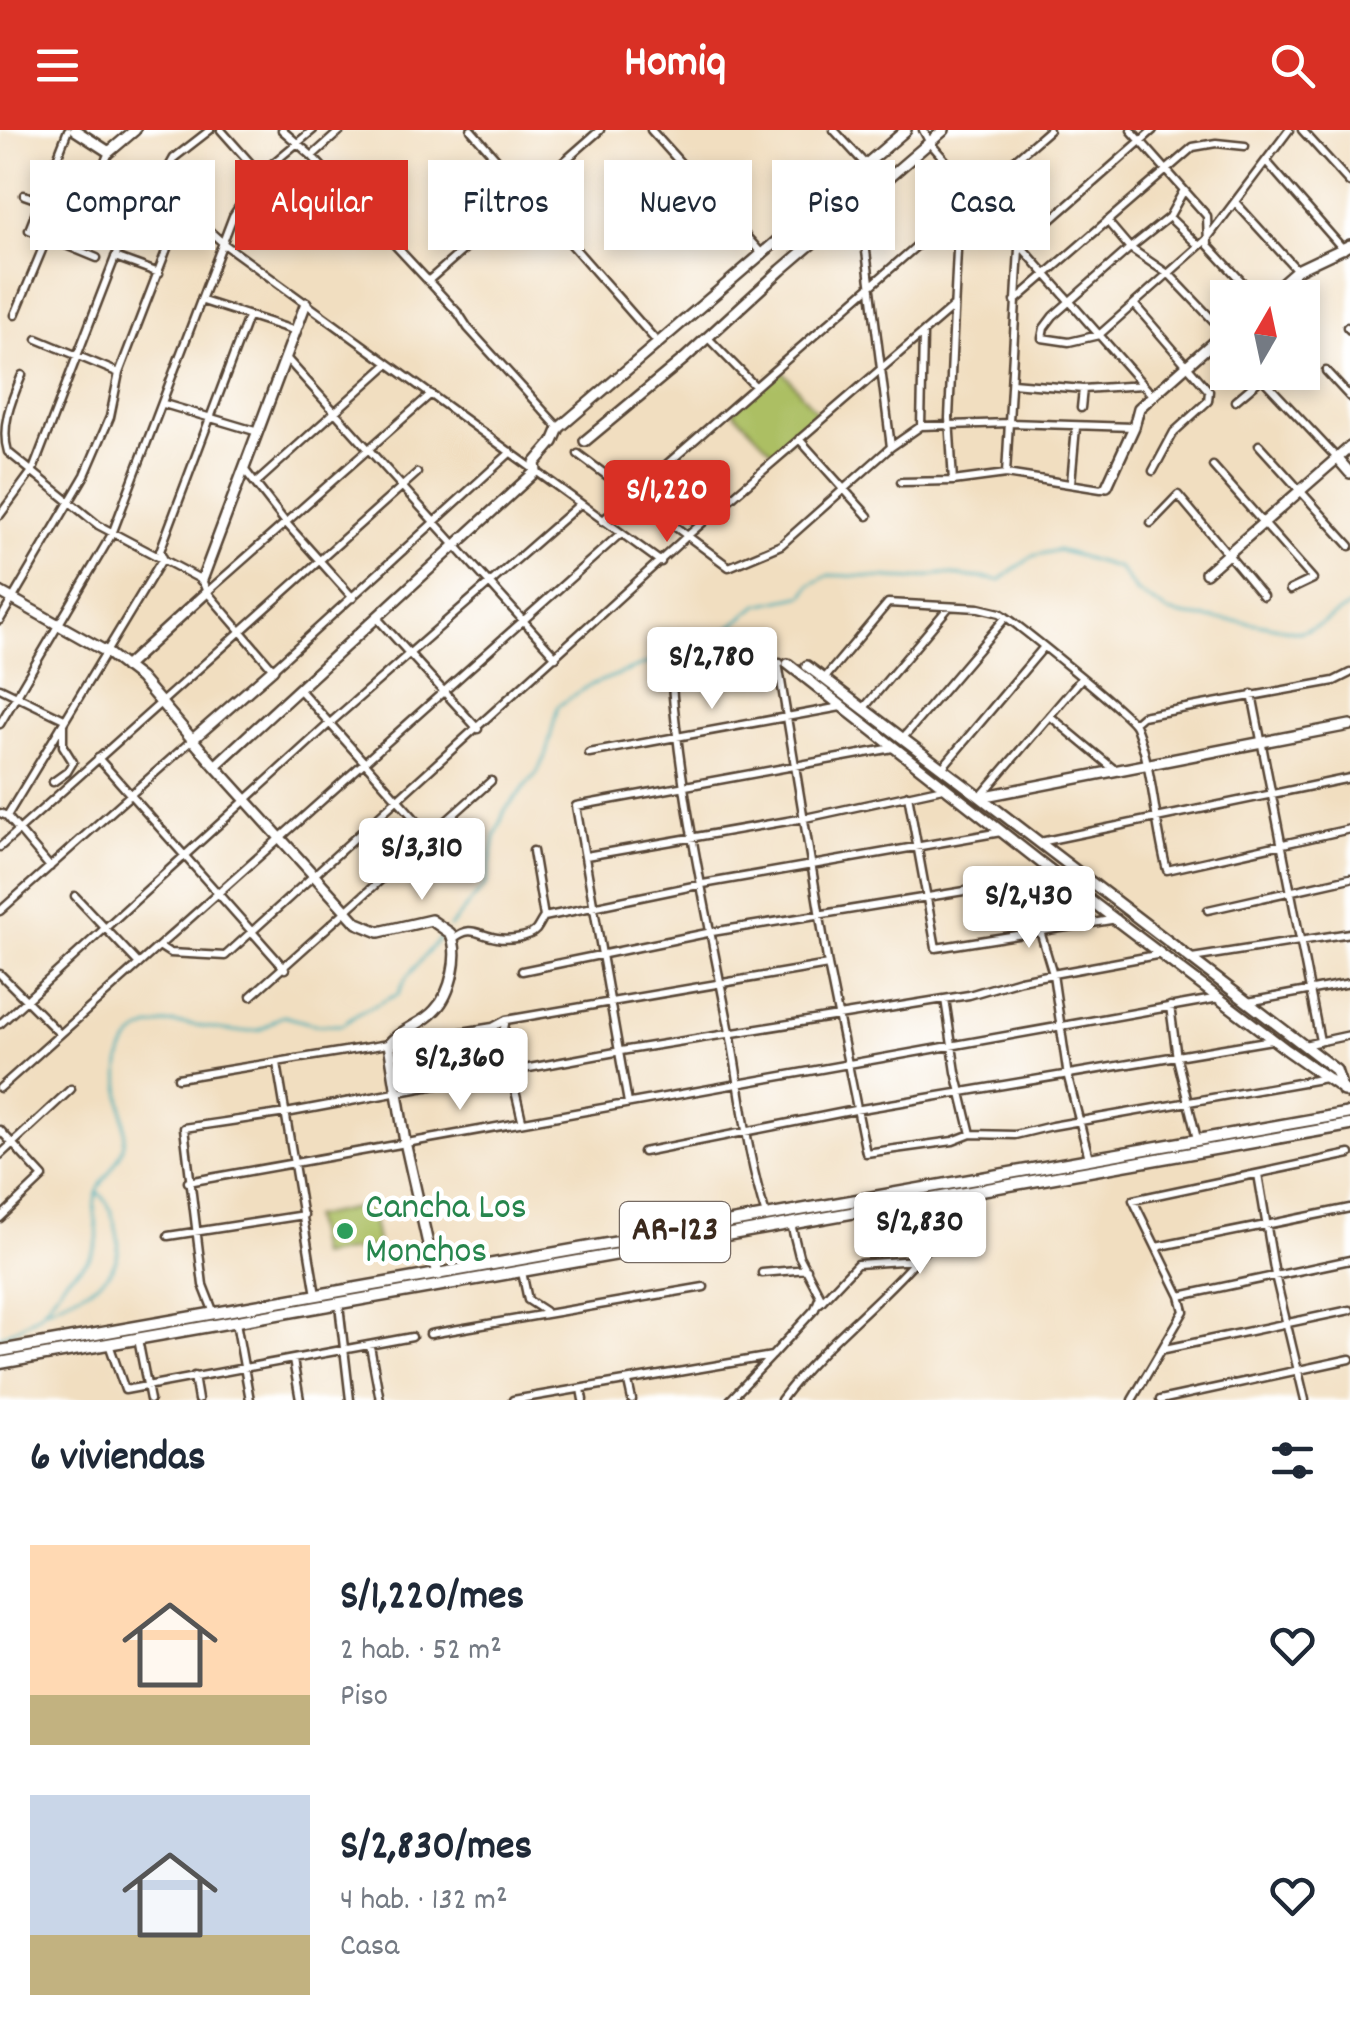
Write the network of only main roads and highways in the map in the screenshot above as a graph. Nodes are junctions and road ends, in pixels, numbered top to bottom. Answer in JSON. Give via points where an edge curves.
{"nodes":[{"id":1,"x":1350,"y":1113,"type":"edge"},
{"id":2,"x":1350,"y":1125,"type":"edge"},
{"id":3,"x":0,"y":1351,"type":"edge"},
{"id":4,"x":0,"y":1364,"type":"edge"}],
"edges":[{"from":1,"to":3,"type":"main road","number":"AR-123"},
{"from":2,"to":4,"type":"main road","number":"AR-123"}]}
